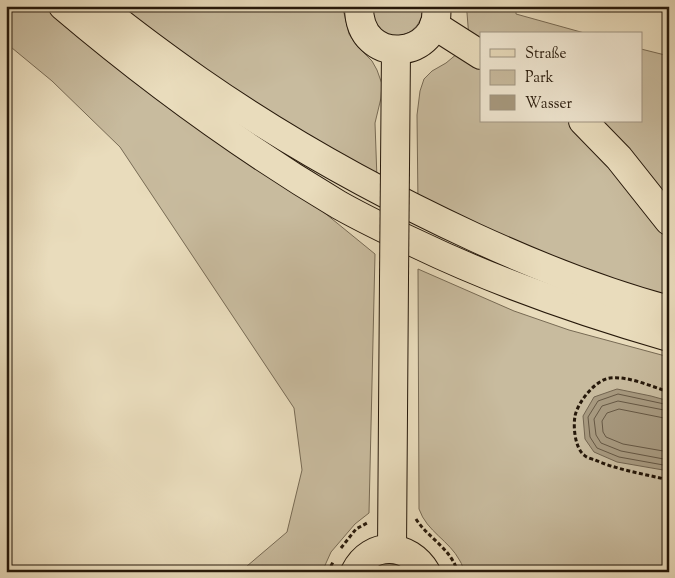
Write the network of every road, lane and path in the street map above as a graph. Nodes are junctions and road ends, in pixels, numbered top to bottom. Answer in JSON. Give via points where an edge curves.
{"nodes":[{"id":1,"x":63,"y":6,"type":"edge"},
{"id":2,"x":98,"y":6,"type":"edge"},
{"id":3,"x":359,"y":6,"type":"edge"},
{"id":4,"x":435,"y":16,"type":"edge"},
{"id":5,"x":396,"y":50,"type":"junction"},
{"id":6,"x":480,"y":54,"type":"edge"},
{"id":7,"x":584,"y":122,"type":"edge"},
{"id":8,"x":669,"y":221,"type":"edge"},
{"id":9,"x":669,"y":310,"type":"edge"},
{"id":10,"x":669,"y":337,"type":"edge"},
{"id":11,"x":669,"y":392,"type":"edge"},
{"id":12,"x":669,"y":480,"type":"edge"},
{"id":13,"x":417,"y":520,"type":"dead end"},
{"id":14,"x":392,"y":549,"type":"junction"},
{"id":15,"x":355,"y":572,"type":"edge"},
{"id":16,"x":426,"y":572,"type":"edge"},
{"id":17,"x":458,"y":572,"type":"edge"}],
"edges":[{"from":1,"to":10,"type":"main road","via":[[186,102],[340,205],[393,233],[501,281],[604,318]]},
{"from":2,"to":9,"type":"main road","via":[[256,119],[378,190],[441,222],[570,278]]},
{"from":3,"to":5,"type":"main road","via":[[365,33],[378,45]]},
{"from":4,"to":5,"type":"main road","via":[[423,40],[415,46]]},
{"from":4,"to":6,"type":"main road"},
{"from":5,"to":14,"type":"main road","bridge":true},
{"from":7,"to":8,"type":"main road","via":[[619,158]]},
{"from":11,"to":12,"type":"path","via":[[624,378],[608,378],[588,392],[575,416],[576,442],[584,456]]},
{"from":13,"to":17,"type":"path","via":[[454,561]]},
{"from":14,"to":15,"type":"main road","via":[[372,553]]},
{"from":14,"to":16,"type":"main road","via":[[408,553],[422,564]]}]}
